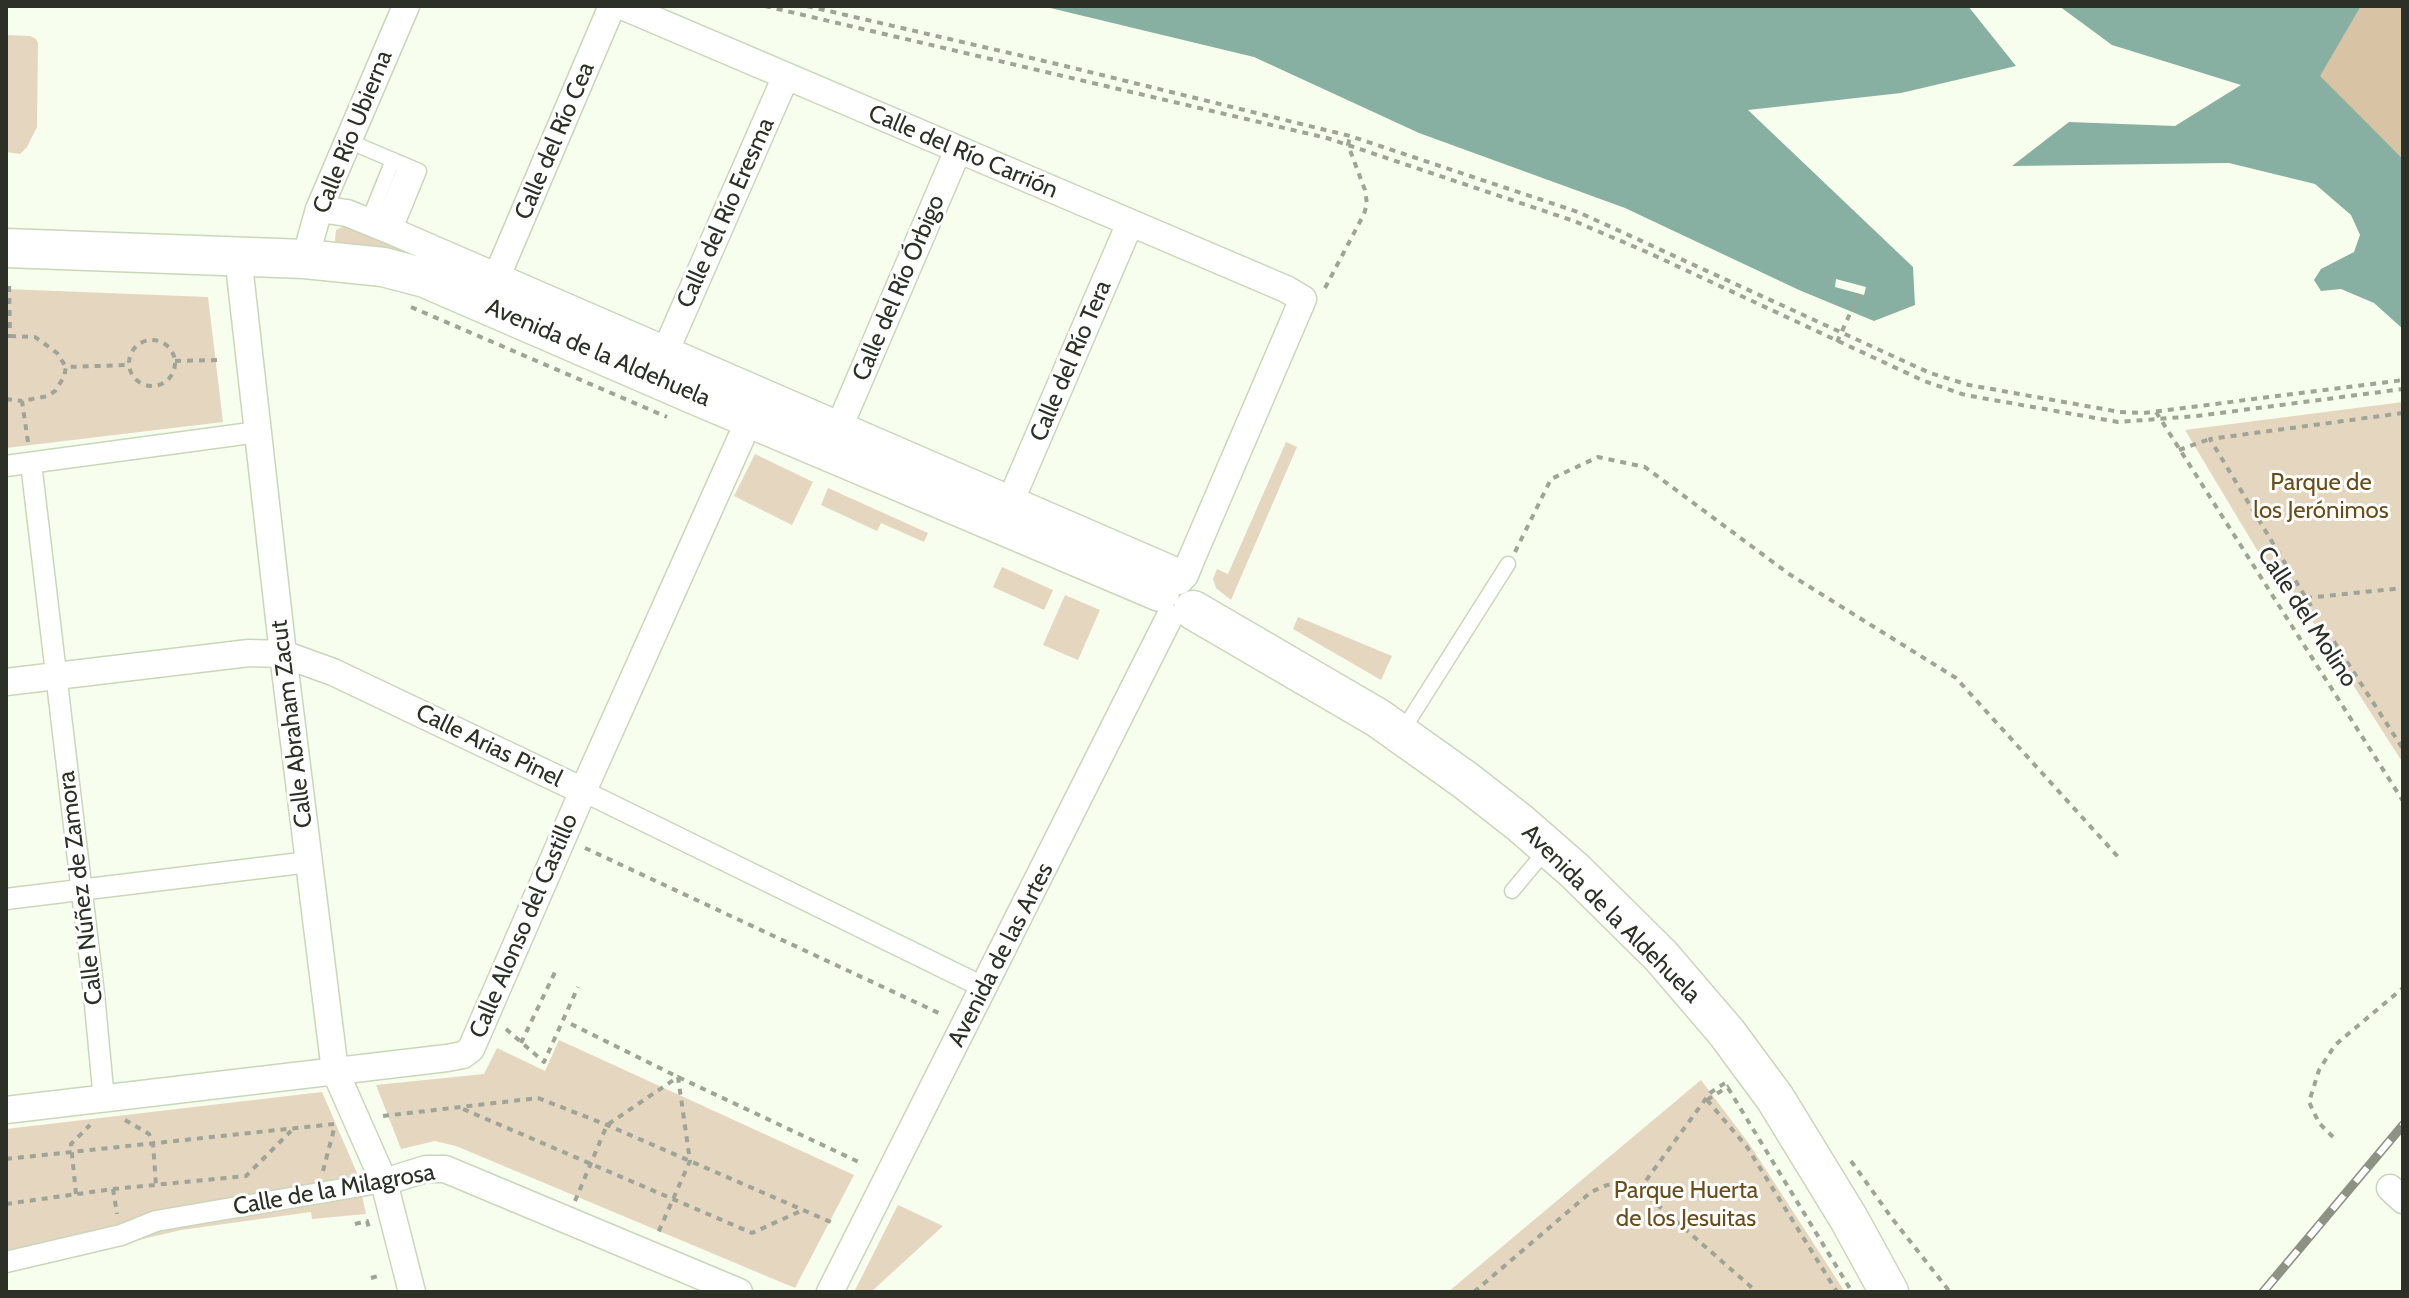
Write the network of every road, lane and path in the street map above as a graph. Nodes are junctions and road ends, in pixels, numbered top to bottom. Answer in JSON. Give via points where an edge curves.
{"nodes":[{"id":1,"x":406,"y":6,"type":"edge"},
{"id":2,"x":612,"y":6,"type":"edge"},
{"id":3,"x":622,"y":6,"type":"edge"},
{"id":4,"x":765,"y":6,"type":"edge"},
{"id":5,"x":807,"y":6,"type":"edge"},
{"id":6,"x":786,"y":76,"type":"junction"},
{"id":7,"x":1350,"y":136,"type":"junction"},
{"id":8,"x":348,"y":141,"type":"junction"},
{"id":9,"x":1348,"y":145,"type":"junction"},
{"id":10,"x":958,"y":150,"type":"junction"},
{"id":11,"x":400,"y":163,"type":"junction"},
{"id":12,"x":319,"y":209,"type":"junction"},
{"id":13,"x":1130,"y":223,"type":"junction"},
{"id":14,"x":381,"y":227,"type":"junction"},
{"id":15,"x":238,"y":256,"type":"junction"},
{"id":16,"x":305,"y":259,"type":"junction"},
{"id":17,"x":8,"y":265,"type":"edge"},
{"id":18,"x":497,"y":276,"type":"junction"},
{"id":19,"x":1859,"y":294,"type":"dead end"},
{"id":20,"x":1313,"y":295,"type":"junction"},
{"id":21,"x":401,"y":303,"type":"dead end"},
{"id":22,"x":1842,"y":331,"type":"junction"},
{"id":23,"x":8,"y":336,"type":"edge"},
{"id":24,"x":1837,"y":342,"type":"junction"},
{"id":25,"x":666,"y":350,"type":"junction"},
{"id":26,"x":220,"y":360,"type":"dead end"},
{"id":27,"x":175,"y":361,"type":"junction"},
{"id":28,"x":128,"y":365,"type":"junction"},
{"id":29,"x":66,"y":367,"type":"junction"},
{"id":30,"x":2403,"y":380,"type":"edge"},
{"id":31,"x":2403,"y":389,"type":"edge"},
{"id":32,"x":6,"y":399,"type":"edge"},
{"id":33,"x":22,"y":401,"type":"junction"},
{"id":34,"x":2156,"y":412,"type":"junction"},
{"id":35,"x":2403,"y":413,"type":"edge"},
{"id":36,"x":750,"y":418,"type":"junction"},
{"id":37,"x":674,"y":420,"type":"dead end"},
{"id":38,"x":2160,"y":420,"type":"junction"},
{"id":39,"x":840,"y":425,"type":"junction"},
{"id":40,"x":258,"y":432,"type":"junction"},
{"id":41,"x":2210,"y":439,"type":"junction"},
{"id":42,"x":2179,"y":450,"type":"junction"},
{"id":43,"x":31,"y":463,"type":"junction"},
{"id":44,"x":6,"y":466,"type":"edge"},
{"id":45,"x":1011,"y":500,"type":"junction"},
{"id":46,"x":1508,"y":564,"type":"joint"},
{"id":47,"x":2403,"y":588,"type":"edge"},
{"id":48,"x":1177,"y":595,"type":"junction"},
{"id":49,"x":2306,"y":598,"type":"junction"},
{"id":50,"x":283,"y":654,"type":"junction"},
{"id":51,"x":55,"y":676,"type":"junction"},
{"id":52,"x":6,"y":682,"type":"edge"},
{"id":53,"x":1401,"y":734,"type":"junction"},
{"id":54,"x":2403,"y":749,"type":"edge"},
{"id":55,"x":583,"y":791,"type":"junction"},
{"id":56,"x":2403,"y":801,"type":"edge"},
{"id":57,"x":579,"y":845,"type":"dead end"},
{"id":58,"x":1548,"y":847,"type":"junction"},
{"id":59,"x":2120,"y":859,"type":"dead end"},
{"id":60,"x":309,"y":862,"type":"junction"},
{"id":61,"x":81,"y":890,"type":"junction"},
{"id":62,"x":1512,"y":891,"type":"dead end"},
{"id":63,"x":6,"y":899,"type":"edge"},
{"id":64,"x":557,"y":968,"type":"dead end"},
{"id":65,"x":578,"y":987,"type":"dead end"},
{"id":66,"x":985,"y":988,"type":"junction"},
{"id":67,"x":2403,"y":988,"type":"edge"},
{"id":68,"x":943,"y":1015,"type":"dead end"},
{"id":69,"x":571,"y":1024,"type":"dead end"},
{"id":70,"x":502,"y":1025,"type":"dead end"},
{"id":71,"x":521,"y":1043,"type":"junction"},
{"id":72,"x":335,"y":1071,"type":"junction"},
{"id":73,"x":678,"y":1077,"type":"junction"},
{"id":74,"x":1730,"y":1080,"type":"dead end"},
{"id":75,"x":1727,"y":1087,"type":"junction"},
{"id":76,"x":1706,"y":1099,"type":"junction"},
{"id":77,"x":104,"y":1100,"type":"junction"},
{"id":78,"x":461,"y":1109,"type":"junction"},
{"id":79,"x":6,"y":1110,"type":"edge"},
{"id":80,"x":383,"y":1116,"type":"dead end"},
{"id":81,"x":125,"y":1120,"type":"dead end"},
{"id":82,"x":340,"y":1123,"type":"dead end"},
{"id":83,"x":91,"y":1124,"type":"dead end"},
{"id":84,"x":607,"y":1125,"type":"junction"},
{"id":85,"x":293,"y":1129,"type":"junction"},
{"id":86,"x":2333,"y":1137,"type":"dead end"},
{"id":87,"x":153,"y":1143,"type":"junction"},
{"id":88,"x":71,"y":1152,"type":"junction"},
{"id":89,"x":1847,"y":1155,"type":"dead end"},
{"id":90,"x":6,"y":1159,"type":"edge"},
{"id":91,"x":690,"y":1161,"type":"junction"},
{"id":92,"x":863,"y":1164,"type":"dead end"},
{"id":93,"x":590,"y":1165,"type":"junction"},
{"id":94,"x":384,"y":1182,"type":"junction"},
{"id":95,"x":156,"y":1185,"type":"junction"},
{"id":96,"x":113,"y":1189,"type":"junction"},
{"id":97,"x":1639,"y":1190,"type":"junction"},
{"id":98,"x":76,"y":1194,"type":"junction"},
{"id":99,"x":673,"y":1198,"type":"junction"},
{"id":100,"x":575,"y":1201,"type":"dead end"},
{"id":101,"x":6,"y":1204,"type":"edge"},
{"id":102,"x":803,"y":1210,"type":"junction"},
{"id":103,"x":117,"y":1215,"type":"dead end"},
{"id":104,"x":833,"y":1223,"type":"dead end"},
{"id":105,"x":657,"y":1235,"type":"dead end"},
{"id":106,"x":6,"y":1262,"type":"edge"},
{"id":107,"x":382,"y":1275,"type":"dead end"},
{"id":108,"x":371,"y":1278,"type":"dead end"},
{"id":109,"x":412,"y":1292,"type":"edge"},
{"id":110,"x":739,"y":1292,"type":"edge"},
{"id":111,"x":830,"y":1292,"type":"edge"},
{"id":112,"x":1474,"y":1292,"type":"edge"},
{"id":113,"x":1757,"y":1292,"type":"edge"},
{"id":114,"x":1837,"y":1292,"type":"edge"},
{"id":115,"x":1852,"y":1292,"type":"edge"},
{"id":116,"x":1889,"y":1292,"type":"edge"},
{"id":117,"x":1950,"y":1292,"type":"edge"}],
"edges":[{"from":1,"to":8,"type":"street","name":"Calle Río Ubierna"},
{"from":2,"to":18,"type":"street","name":"Calle del Río Cea"},
{"from":3,"to":6,"type":"street","name":"Calle del Río Carrión"},
{"from":4,"to":9,"type":"path"},
{"from":5,"to":7,"type":"path"},
{"from":6,"to":10,"type":"street","name":"Calle del Río Carrión"},
{"from":6,"to":25,"type":"street","name":"Calle del Río Eresma"},
{"from":7,"to":9,"type":"path"},
{"from":7,"to":22,"type":"path","via":[[1578,212]]},
{"from":8,"to":11,"type":"lane"},
{"from":8,"to":12,"type":"street","name":"Calle Río Ubierna"},
{"from":9,"to":20,"type":"path","via":[[1367,204]]},
{"from":9,"to":24,"type":"path","via":[[1574,221]]},
{"from":10,"to":13,"type":"street","name":"Calle del Río Carrión"},
{"from":10,"to":39,"type":"street","name":"Calle del Río Órbigo"},
{"from":11,"to":14,"type":"lane"},
{"from":11,"to":14,"type":"lane","via":[[419,171]]},
{"from":12,"to":14,"type":"street","name":"Avenida de la Aldehuela"},
{"from":12,"to":16,"type":"street","name":"Calle Río Ubierna"},
{"from":13,"to":20,"type":"street","name":"Calle del Río Carrión","via":[[1286,289]]},
{"from":13,"to":45,"type":"street","name":"Calle del Río Tera"},
{"from":14,"to":18,"type":"street","name":"Avenida de la Aldehuela"},
{"from":15,"to":16,"type":"main road","name":"Avenida de la Aldehuela"},
{"from":15,"to":17,"type":"main road","name":"Avenida de la Aldehuela"},
{"from":15,"to":40,"type":"street","name":"Calle Abraham Zacut"},
{"from":16,"to":36,"type":"main road","name":"Avenida de la Aldehuela","via":[[383,267],[425,278]]},
{"from":17,"to":23,"type":"path"},
{"from":18,"to":25,"type":"street","name":"Avenida de la Aldehuela"},
{"from":19,"to":22,"type":"path"},
{"from":20,"to":48,"type":"street","name":"Avenida de las Artes"},
{"from":21,"to":37,"type":"path"},
{"from":22,"to":24,"type":"path"},
{"from":22,"to":34,"type":"path","via":[[1930,373],[1969,385],[2120,412]]},
{"from":23,"to":29,"type":"path","via":[[35,337]]},
{"from":24,"to":38,"type":"path","via":[[1965,395],[2118,422]]},
{"from":25,"to":39,"type":"street","name":"Avenida de la Aldehuela"},
{"from":26,"to":27,"type":"path"},
{"from":27,"to":28,"type":"path","via":[[162,342],[150,340],[130,353]]},
{"from":27,"to":28,"type":"path","via":[[172,375],[161,385],[146,386],[134,379]]},
{"from":28,"to":29,"type":"path"},
{"from":29,"to":33,"type":"path","via":[[55,391]]},
{"from":30,"to":34,"type":"path"},
{"from":31,"to":38,"type":"path"},
{"from":32,"to":33,"type":"path"},
{"from":33,"to":43,"type":"path"},
{"from":34,"to":38,"type":"path","name":"Calle del Molino"},
{"from":35,"to":41,"type":"path"},
{"from":36,"to":48,"type":"main road","name":"Avenida de la Aldehuela"},
{"from":36,"to":55,"type":"street","name":"Calle Alonso del Castillo"},
{"from":38,"to":42,"type":"path","name":"Calle del Molino"},
{"from":39,"to":45,"type":"street","name":"Avenida de la Aldehuela"},
{"from":40,"to":43,"type":"street"},
{"from":40,"to":50,"type":"street","name":"Calle Abraham Zacut"},
{"from":41,"to":42,"type":"path"},
{"from":41,"to":49,"type":"path"},
{"from":42,"to":56,"type":"path","name":"Calle del Molino"},
{"from":43,"to":44,"type":"street"},
{"from":43,"to":51,"type":"street","name":"Calle Núñez de Zamora"},
{"from":45,"to":48,"type":"street","name":"Avenida de la Aldehuela"},
{"from":46,"to":53,"type":"lane"},
{"from":46,"to":59,"type":"path","via":[[1551,479],[1598,457],[1645,467],[1789,574],[1956,678]]},
{"from":47,"to":49,"type":"path"},
{"from":48,"to":53,"type":"main road","name":"Avenida de la Aldehuela"},
{"from":48,"to":66,"type":"street","name":"Avenida de las Artes"},
{"from":49,"to":54,"type":"path"},
{"from":50,"to":51,"type":"street","name":"Calle Arias Pinel","via":[[249,653]]},
{"from":50,"to":55,"type":"street","name":"Calle Arias Pinel","via":[[333,672]]},
{"from":50,"to":60,"type":"street","name":"Calle Abraham Zacut"},
{"from":51,"to":52,"type":"street","name":"Calle Arias Pinel"},
{"from":51,"to":61,"type":"street","name":"Calle Núñez de Zamora"},
{"from":53,"to":58,"type":"main road","name":"Avenida de la Aldehuela"},
{"from":55,"to":66,"type":"street","name":"Calle Arias Pinel"},
{"from":55,"to":72,"type":"street","name":"Calle Alonso del Castillo","via":[[471,1049],[447,1058]]},
{"from":57,"to":68,"type":"path"},
{"from":58,"to":62,"type":"lane"},
{"from":58,"to":116,"type":"main road","name":"Avenida de la Aldehuela","via":[[1661,956],[1727,1033],[1775,1098]]},
{"from":60,"to":61,"type":"street"},
{"from":60,"to":72,"type":"street","name":"Calle Abraham Zacut"},
{"from":61,"to":63,"type":"street"},
{"from":61,"to":77,"type":"street","name":"Calle Núñez de Zamora"},
{"from":64,"to":71,"type":"path"},
{"from":65,"to":71,"type":"path","via":[[544,1062]]},
{"from":66,"to":111,"type":"street","name":"Avenida de las Artes"},
{"from":67,"to":86,"type":"path","via":[[2335,1045],[2319,1070],[2309,1102]]},
{"from":69,"to":73,"type":"path"},
{"from":70,"to":71,"type":"path"},
{"from":72,"to":77,"type":"street","name":"Calle Alonso del Castillo"},
{"from":72,"to":94,"type":"street","name":"Calle Abraham Zacut"},
{"from":73,"to":84,"type":"path"},
{"from":73,"to":91,"type":"path"},
{"from":73,"to":92,"type":"path"},
{"from":74,"to":75,"type":"path"},
{"from":75,"to":76,"type":"path","via":[[1725,1083]]},
{"from":75,"to":115,"type":"path"},
{"from":76,"to":97,"type":"path"},
{"from":76,"to":114,"type":"path","via":[[1747,1147]]},
{"from":77,"to":79,"type":"street","name":"Calle Alonso del Castillo"},
{"from":78,"to":80,"type":"path"},
{"from":78,"to":84,"type":"path","via":[[538,1098]]},
{"from":78,"to":93,"type":"path"},
{"from":81,"to":87,"type":"path","via":[[149,1134]]},
{"from":82,"to":85,"type":"path"},
{"from":83,"to":88,"type":"path","via":[[71,1144]]},
{"from":84,"to":91,"type":"path"},
{"from":84,"to":93,"type":"path"},
{"from":85,"to":87,"type":"path"},
{"from":85,"to":95,"type":"path","via":[[246,1176]]},
{"from":87,"to":88,"type":"path"},
{"from":87,"to":95,"type":"path"},
{"from":88,"to":90,"type":"path"},
{"from":88,"to":98,"type":"path"},
{"from":89,"to":117,"type":"path"},
{"from":91,"to":99,"type":"path"},
{"from":91,"to":102,"type":"path"},
{"from":93,"to":99,"type":"path"},
{"from":93,"to":100,"type":"path"},
{"from":94,"to":106,"type":"street","name":"Calle de la Milagrosa","via":[[156,1221],[121,1235]]},
{"from":94,"to":109,"type":"street","name":"Calle Abraham Zacut"},
{"from":94,"to":110,"type":"street","name":"Calle de la Milagrosa","via":[[445,1169]]},
{"from":95,"to":96,"type":"path"},
{"from":96,"to":98,"type":"path"},
{"from":96,"to":103,"type":"path"},
{"from":97,"to":112,"type":"path","via":[[1623,1183],[1591,1192]]},
{"from":97,"to":113,"type":"path"},
{"from":98,"to":101,"type":"path"},
{"from":99,"to":102,"type":"path","via":[[752,1233]]},
{"from":99,"to":105,"type":"path"},
{"from":102,"to":104,"type":"path"},
{"from":107,"to":108,"type":"path"}]}
